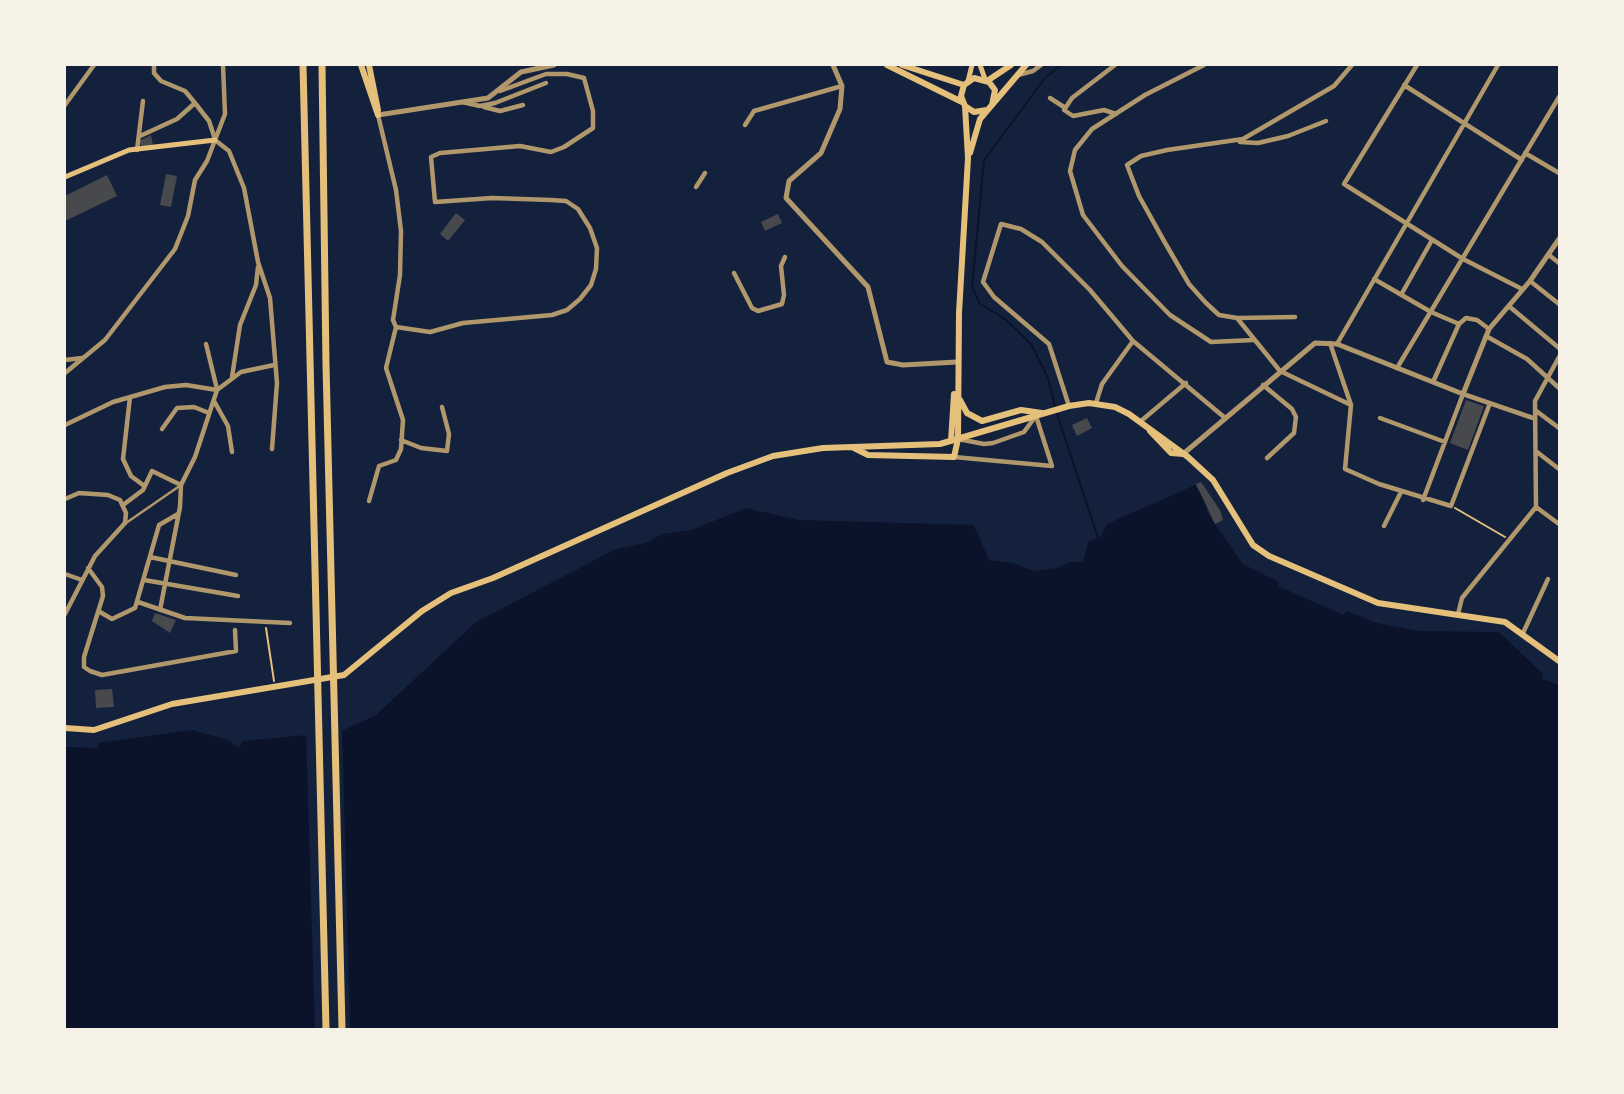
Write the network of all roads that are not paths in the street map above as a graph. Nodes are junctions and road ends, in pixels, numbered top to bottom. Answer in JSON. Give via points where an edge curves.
{"nodes":[{"id":1,"x":94,"y":65,"type":"edge"},
{"id":2,"x":154,"y":65,"type":"edge"},
{"id":3,"x":223,"y":65,"type":"edge"},
{"id":4,"x":303,"y":65,"type":"edge"},
{"id":5,"x":322,"y":65,"type":"edge"},
{"id":6,"x":361,"y":65,"type":"edge"},
{"id":7,"x":369,"y":65,"type":"edge"},
{"id":8,"x":554,"y":65,"type":"edge"},
{"id":9,"x":833,"y":65,"type":"edge"},
{"id":10,"x":887,"y":65,"type":"edge"},
{"id":11,"x":902,"y":65,"type":"edge"},
{"id":12,"x":972,"y":65,"type":"edge"},
{"id":13,"x":980,"y":65,"type":"edge"},
{"id":14,"x":1012,"y":65,"type":"edge"},
{"id":15,"x":1026,"y":65,"type":"edge"},
{"id":16,"x":1041,"y":65,"type":"edge"},
{"id":17,"x":1115,"y":65,"type":"edge"},
{"id":18,"x":1204,"y":65,"type":"edge"},
{"id":19,"x":1352,"y":65,"type":"edge"},
{"id":20,"x":1417,"y":65,"type":"edge"},
{"id":21,"x":1498,"y":65,"type":"edge"},
{"id":22,"x":1017,"y":75,"type":"junction"},
{"id":23,"x":986,"y":80,"type":"junction"},
{"id":24,"x":546,"y":83,"type":"dead end"},
{"id":25,"x":966,"y":83,"type":"junction"},
{"id":26,"x":1404,"y":85,"type":"junction"},
{"id":27,"x":842,"y":86,"type":"junction"},
{"id":28,"x":500,"y":91,"type":"junction"},
{"id":29,"x":1559,"y":97,"type":"edge"},
{"id":30,"x":1050,"y":98,"type":"dead end"},
{"id":31,"x":143,"y":101,"type":"dead end"},
{"id":32,"x":459,"y":102,"type":"junction"},
{"id":33,"x":195,"y":103,"type":"junction"},
{"id":34,"x":964,"y":104,"type":"junction"},
{"id":35,"x":65,"y":105,"type":"edge"},
{"id":36,"x":523,"y":105,"type":"dead end"},
{"id":37,"x":480,"y":106,"type":"junction"},
{"id":38,"x":990,"y":107,"type":"junction"},
{"id":39,"x":1064,"y":107,"type":"junction"},
{"id":40,"x":1116,"y":114,"type":"junction"},
{"id":41,"x":378,"y":115,"type":"junction"},
{"id":42,"x":1326,"y":121,"type":"dead end"},
{"id":43,"x":1463,"y":121,"type":"junction"},
{"id":44,"x":745,"y":125,"type":"dead end"},
{"id":45,"x":140,"y":136,"type":"junction"},
{"id":46,"x":215,"y":140,"type":"junction"},
{"id":47,"x":1233,"y":142,"type":"junction"},
{"id":48,"x":137,"y":150,"type":"junction"},
{"id":49,"x":1525,"y":153,"type":"junction"},
{"id":50,"x":968,"y":158,"type":"junction"},
{"id":51,"x":1522,"y":160,"type":"junction"},
{"id":52,"x":705,"y":173,"type":"dead end"},
{"id":53,"x":1559,"y":173,"type":"edge"},
{"id":54,"x":65,"y":177,"type":"edge"},
{"id":55,"x":696,"y":187,"type":"dead end"},
{"id":56,"x":1405,"y":225,"type":"junction"},
{"id":57,"x":1559,"y":239,"type":"edge"},
{"id":58,"x":1432,"y":240,"type":"junction"},
{"id":59,"x":1549,"y":255,"type":"junction"},
{"id":60,"x":785,"y":257,"type":"dead end"},
{"id":61,"x":1463,"y":258,"type":"junction"},
{"id":62,"x":258,"y":262,"type":"junction"},
{"id":63,"x":1559,"y":263,"type":"edge"},
{"id":64,"x":734,"y":273,"type":"dead end"},
{"id":65,"x":1374,"y":279,"type":"junction"},
{"id":66,"x":1530,"y":281,"type":"junction"},
{"id":67,"x":265,"y":288,"type":"junction"},
{"id":68,"x":1522,"y":289,"type":"junction"},
{"id":69,"x":254,"y":290,"type":"junction"},
{"id":70,"x":1401,"y":295,"type":"junction"},
{"id":71,"x":1559,"y":304,"type":"edge"},
{"id":72,"x":1510,"y":307,"type":"junction"},
{"id":73,"x":1431,"y":312,"type":"junction"},
{"id":74,"x":1295,"y":317,"type":"dead end"},
{"id":75,"x":1237,"y":318,"type":"junction"},
{"id":76,"x":1459,"y":324,"type":"junction"},
{"id":77,"x":396,"y":327,"type":"junction"},
{"id":78,"x":1489,"y":329,"type":"junction"},
{"id":79,"x":1486,"y":336,"type":"junction"},
{"id":80,"x":1254,"y":340,"type":"junction"},
{"id":81,"x":1133,"y":341,"type":"junction"},
{"id":82,"x":1334,"y":343,"type":"junction"},
{"id":83,"x":206,"y":344,"type":"dead end"},
{"id":84,"x":1559,"y":348,"type":"edge"},
{"id":85,"x":1559,"y":356,"type":"edge"},
{"id":86,"x":83,"y":358,"type":"junction"},
{"id":87,"x":65,"y":360,"type":"edge"},
{"id":88,"x":957,"y":362,"type":"junction"},
{"id":89,"x":274,"y":365,"type":"junction"},
{"id":90,"x":1397,"y":368,"type":"junction"},
{"id":91,"x":1280,"y":371,"type":"junction"},
{"id":92,"x":65,"y":373,"type":"edge"},
{"id":93,"x":232,"y":377,"type":"junction"},
{"id":94,"x":1547,"y":377,"type":"junction"},
{"id":95,"x":1433,"y":382,"type":"junction"},
{"id":96,"x":1186,"y":383,"type":"junction"},
{"id":97,"x":1262,"y":384,"type":"junction"},
{"id":98,"x":1559,"y":388,"type":"edge"},
{"id":99,"x":956,"y":389,"type":"junction"},
{"id":100,"x":217,"y":390,"type":"junction"},
{"id":101,"x":1463,"y":394,"type":"junction"},
{"id":102,"x":131,"y":397,"type":"junction"},
{"id":103,"x":214,"y":401,"type":"junction"},
{"id":104,"x":1096,"y":403,"type":"junction"},
{"id":105,"x":1490,"y":403,"type":"junction"},
{"id":106,"x":1069,"y":405,"type":"junction"},
{"id":107,"x":1351,"y":405,"type":"junction"},
{"id":108,"x":442,"y":407,"type":"dead end"},
{"id":109,"x":1534,"y":410,"type":"junction"},
{"id":110,"x":209,"y":413,"type":"junction"},
{"id":111,"x":1040,"y":415,"type":"junction"},
{"id":112,"x":1224,"y":417,"type":"junction"},
{"id":113,"x":1380,"y":418,"type":"dead end"},
{"id":114,"x":1534,"y":418,"type":"junction"},
{"id":115,"x":1141,"y":421,"type":"junction"},
{"id":116,"x":65,"y":425,"type":"edge"},
{"id":117,"x":1559,"y":428,"type":"edge"},
{"id":118,"x":162,"y":429,"type":"dead end"},
{"id":119,"x":401,"y":440,"type":"junction"},
{"id":120,"x":954,"y":440,"type":"junction"},
{"id":121,"x":1445,"y":442,"type":"junction"},
{"id":122,"x":852,"y":447,"type":"junction"},
{"id":123,"x":272,"y":449,"type":"dead end"},
{"id":124,"x":1536,"y":451,"type":"junction"},
{"id":125,"x":232,"y":452,"type":"dead end"},
{"id":126,"x":1184,"y":454,"type":"junction"},
{"id":127,"x":954,"y":457,"type":"junction"},
{"id":128,"x":1267,"y":458,"type":"dead end"},
{"id":129,"x":1559,"y":468,"type":"edge"},
{"id":130,"x":143,"y":485,"type":"junction"},
{"id":131,"x":181,"y":485,"type":"junction"},
{"id":132,"x":1401,"y":492,"type":"junction"},
{"id":133,"x":65,"y":499,"type":"edge"},
{"id":134,"x":1423,"y":500,"type":"junction"},
{"id":135,"x":369,"y":501,"type":"dead end"},
{"id":136,"x":123,"y":505,"type":"junction"},
{"id":137,"x":1536,"y":507,"type":"junction"},
{"id":138,"x":178,"y":514,"type":"junction"},
{"id":139,"x":125,"y":523,"type":"junction"},
{"id":140,"x":1559,"y":524,"type":"edge"},
{"id":141,"x":1384,"y":526,"type":"dead end"},
{"id":142,"x":150,"y":557,"type":"junction"},
{"id":143,"x":169,"y":560,"type":"junction"},
{"id":144,"x":88,"y":568,"type":"junction"},
{"id":145,"x":65,"y":575,"type":"edge"},
{"id":146,"x":236,"y":575,"type":"dead end"},
{"id":147,"x":1548,"y":579,"type":"dead end"},
{"id":148,"x":82,"y":580,"type":"junction"},
{"id":149,"x":144,"y":580,"type":"junction"},
{"id":150,"x":164,"y":585,"type":"junction"},
{"id":151,"x":238,"y":596,"type":"dead end"},
{"id":152,"x":138,"y":602,"type":"junction"},
{"id":153,"x":160,"y":610,"type":"junction"},
{"id":154,"x":100,"y":611,"type":"junction"},
{"id":155,"x":65,"y":614,"type":"edge"},
{"id":156,"x":1458,"y":614,"type":"junction"},
{"id":157,"x":290,"y":623,"type":"dead end"},
{"id":158,"x":234,"y":630,"type":"dead end"},
{"id":159,"x":1523,"y":633,"type":"junction"},
{"id":160,"x":1559,"y":661,"type":"edge"},
{"id":161,"x":65,"y":728,"type":"edge"},
{"id":162,"x":326,"y":1029,"type":"edge"},
{"id":163,"x":342,"y":1029,"type":"edge"}],
"edges":[{"from":1,"to":35,"type":"street"},
{"from":2,"to":33,"type":"street","via":[[161,81],[185,91]]},
{"from":3,"to":46,"type":"street","via":[[225,114]]},
{"from":4,"to":162,"type":"highway"},
{"from":5,"to":163,"type":"highway"},
{"from":6,"to":41,"type":"main road"},
{"from":7,"to":41,"type":"main road"},
{"from":8,"to":28,"type":"street","via":[[522,72]]},
{"from":9,"to":27,"type":"street"},
{"from":10,"to":34,"type":"main road"},
{"from":11,"to":25,"type":"main road"},
{"from":12,"to":25,"type":"main road"},
{"from":13,"to":23,"type":"main road"},
{"from":14,"to":23,"type":"main road"},
{"from":15,"to":22,"type":"main road"},
{"from":16,"to":22,"type":"street"},
{"from":17,"to":39,"type":"street"},
{"from":18,"to":40,"type":"street"},
{"from":19,"to":47,"type":"street","via":[[1334,86]]},
{"from":20,"to":26,"type":"street"},
{"from":21,"to":43,"type":"street"},
{"from":22,"to":38,"type":"main road"},
{"from":23,"to":25,"type":"main road"},
{"from":23,"to":38,"type":"main road","via":[[995,90]]},
{"from":24,"to":37,"type":"street"},
{"from":25,"to":34,"type":"main road"},
{"from":26,"to":43,"type":"street"},
{"from":26,"to":56,"type":"street","via":[[1344,184]]},
{"from":27,"to":44,"type":"street","via":[[754,111]]},
{"from":27,"to":88,"type":"street","via":[[830,137],[821,153],[789,181],[786,198],[868,288],[887,362]]},
{"from":28,"to":32,"type":"street","via":[[488,98]]},
{"from":28,"to":77,"type":"street","via":[[546,74],[584,78],[593,128],[551,152],[520,146],[431,157],[435,202],[492,198],[566,201],[578,209],[597,248],[591,285],[567,310],[552,315],[463,323],[430,332]]},
{"from":29,"to":49,"type":"street"},
{"from":30,"to":39,"type":"street"},
{"from":31,"to":45,"type":"street"},
{"from":32,"to":37,"type":"street"},
{"from":32,"to":41,"type":"street"},
{"from":33,"to":45,"type":"street","via":[[177,119]]},
{"from":33,"to":46,"type":"street","via":[[209,121]]},
{"from":34,"to":38,"type":"main road","via":[[974,112]]},
{"from":34,"to":50,"type":"main road"},
{"from":36,"to":37,"type":"street","via":[[500,111]]},
{"from":38,"to":50,"type":"main road","via":[[980,119]]},
{"from":39,"to":40,"type":"street","via":[[1073,116],[1104,110]]},
{"from":40,"to":80,"type":"street","via":[[1092,129],[1070,159],[1071,179],[1083,215],[1122,266],[1189,330],[1211,342]]},
{"from":41,"to":77,"type":"street","via":[[401,231]]},
{"from":42,"to":47,"type":"street","via":[[1258,143]]},
{"from":43,"to":51,"type":"street"},
{"from":43,"to":56,"type":"street"},
{"from":45,"to":48,"type":"street"},
{"from":46,"to":48,"type":"main road"},
{"from":46,"to":62,"type":"street","via":[[229,151],[244,188]]},
{"from":46,"to":86,"type":"street","via":[[195,180],[188,216],[174,250],[105,340]]},
{"from":47,"to":75,"type":"street","via":[[1167,150],[1128,162],[1139,196],[1189,284],[1219,315]]},
{"from":48,"to":54,"type":"main road"},
{"from":49,"to":51,"type":"street"},
{"from":49,"to":53,"type":"street"},
{"from":50,"to":88,"type":"main road"},
{"from":51,"to":61,"type":"street"},
{"from":52,"to":55,"type":"street"},
{"from":56,"to":58,"type":"street"},
{"from":56,"to":65,"type":"street"},
{"from":57,"to":59,"type":"street"},
{"from":58,"to":61,"type":"street"},
{"from":58,"to":70,"type":"street"},
{"from":59,"to":63,"type":"street"},
{"from":59,"to":66,"type":"street"},
{"from":60,"to":64,"type":"street","via":[[782,304],[758,311],[752,308]]},
{"from":61,"to":68,"type":"street"},
{"from":61,"to":73,"type":"street"},
{"from":62,"to":67,"type":"street"},
{"from":62,"to":69,"type":"street"},
{"from":65,"to":70,"type":"street"},
{"from":65,"to":82,"type":"street"},
{"from":66,"to":68,"type":"street"},
{"from":66,"to":71,"type":"street"},
{"from":67,"to":69,"type":"street"},
{"from":67,"to":89,"type":"street","via":[[273,320]]},
{"from":68,"to":72,"type":"street"},
{"from":69,"to":93,"type":"street","via":[[240,326]]},
{"from":70,"to":73,"type":"street"},
{"from":72,"to":78,"type":"street"},
{"from":72,"to":84,"type":"street"},
{"from":73,"to":76,"type":"street"},
{"from":73,"to":90,"type":"street"},
{"from":74,"to":75,"type":"street"},
{"from":75,"to":80,"type":"street"},
{"from":76,"to":78,"type":"street","via":[[1466,318]]},
{"from":76,"to":95,"type":"street"},
{"from":77,"to":119,"type":"street","via":[[386,368],[402,420]]},
{"from":78,"to":79,"type":"street"},
{"from":79,"to":94,"type":"street","via":[[1520,354]]},
{"from":79,"to":101,"type":"street"},
{"from":80,"to":91,"type":"street"},
{"from":81,"to":96,"type":"street"},
{"from":81,"to":104,"type":"street","via":[[1102,384]]},
{"from":81,"to":106,"type":"street","via":[[1042,242],[1001,224],[983,282],[1049,344]]},
{"from":82,"to":90,"type":"street"},
{"from":82,"to":91,"type":"street","via":[[1314,343]]},
{"from":82,"to":107,"type":"street"},
{"from":83,"to":100,"type":"street"},
{"from":85,"to":94,"type":"street"},
{"from":86,"to":87,"type":"street"},
{"from":86,"to":92,"type":"street"},
{"from":88,"to":99,"type":"main road"},
{"from":89,"to":93,"type":"street"},
{"from":89,"to":123,"type":"street","via":[[278,401]]},
{"from":90,"to":95,"type":"street"},
{"from":91,"to":97,"type":"street"},
{"from":91,"to":107,"type":"street"},
{"from":93,"to":100,"type":"street"},
{"from":94,"to":98,"type":"street"},
{"from":94,"to":109,"type":"street"},
{"from":95,"to":101,"type":"street"},
{"from":96,"to":112,"type":"street"},
{"from":96,"to":115,"type":"street"},
{"from":97,"to":112,"type":"street"},
{"from":97,"to":128,"type":"street","via":[[1296,417],[1294,433]]},
{"from":99,"to":111,"type":"main road","via":[[964,410],[976,419],[990,421],[1026,410]]},
{"from":99,"to":120,"type":"main road"},
{"from":100,"to":102,"type":"street","via":[[175,386]]},
{"from":100,"to":103,"type":"street"},
{"from":101,"to":105,"type":"street"},
{"from":101,"to":121,"type":"street"},
{"from":102,"to":116,"type":"street"},
{"from":102,"to":130,"type":"street","via":[[123,459],[131,476]]},
{"from":103,"to":110,"type":"street"},
{"from":103,"to":125,"type":"street","via":[[228,426]]},
{"from":104,"to":106,"type":"main road"},
{"from":104,"to":115,"type":"main road"},
{"from":105,"to":114,"type":"street"},
{"from":105,"to":134,"type":"street","via":[[1449,505]]},
{"from":106,"to":111,"type":"main road"},
{"from":107,"to":132,"type":"street","via":[[1345,469]]},
{"from":108,"to":119,"type":"street","via":[[449,434],[447,451],[421,449]]},
{"from":109,"to":114,"type":"street"},
{"from":109,"to":117,"type":"street"},
{"from":110,"to":118,"type":"street","via":[[194,407],[177,408]]},
{"from":110,"to":131,"type":"street"},
{"from":111,"to":120,"type":"main road"},
{"from":111,"to":120,"type":"street","via":[[1024,432],[993,443]]},
{"from":111,"to":127,"type":"street","via":[[1052,466]]},
{"from":112,"to":126,"type":"street"},
{"from":113,"to":121,"type":"street"},
{"from":114,"to":124,"type":"street"},
{"from":115,"to":126,"type":"main road"},
{"from":119,"to":135,"type":"street","via":[[396,460],[379,466]]},
{"from":120,"to":122,"type":"main road"},
{"from":120,"to":127,"type":"main road"},
{"from":121,"to":134,"type":"street"},
{"from":122,"to":127,"type":"main road","via":[[868,455]]},
{"from":122,"to":161,"type":"main road","via":[[800,450],[727,472],[494,578],[451,593],[344,675],[150,709],[94,730]]},
{"from":124,"to":129,"type":"street"},
{"from":124,"to":137,"type":"street"},
{"from":126,"to":156,"type":"main road","via":[[1213,481],[1246,537],[1269,556],[1378,603]]},
{"from":130,"to":131,"type":"street","via":[[152,471]]},
{"from":130,"to":136,"type":"street","via":[[137,497]]},
{"from":131,"to":138,"type":"street"},
{"from":131,"to":139,"type":"street"},
{"from":132,"to":134,"type":"street"},
{"from":132,"to":141,"type":"street"},
{"from":133,"to":136,"type":"street","via":[[94,493]]},
{"from":136,"to":139,"type":"street"},
{"from":137,"to":140,"type":"street"},
{"from":137,"to":156,"type":"street","via":[[1462,598]]},
{"from":138,"to":142,"type":"street","via":[[159,525]]},
{"from":138,"to":143,"type":"street"},
{"from":139,"to":144,"type":"street"},
{"from":142,"to":143,"type":"street"},
{"from":142,"to":149,"type":"street"},
{"from":143,"to":146,"type":"street"},
{"from":143,"to":150,"type":"street"},
{"from":144,"to":148,"type":"street"},
{"from":144,"to":154,"type":"street","via":[[102,587]]},
{"from":145,"to":148,"type":"street"},
{"from":147,"to":159,"type":"street"},
{"from":148,"to":155,"type":"street"},
{"from":149,"to":150,"type":"street"},
{"from":149,"to":152,"type":"street"},
{"from":150,"to":151,"type":"street"},
{"from":150,"to":153,"type":"street"},
{"from":152,"to":153,"type":"street"},
{"from":152,"to":154,"type":"street","via":[[112,619]]},
{"from":153,"to":157,"type":"street","via":[[191,619]]},
{"from":154,"to":158,"type":"street","via":[[84,667],[102,675],[236,651]]},
{"from":156,"to":159,"type":"main road","via":[[1505,622]]},
{"from":159,"to":160,"type":"main road"}]}
